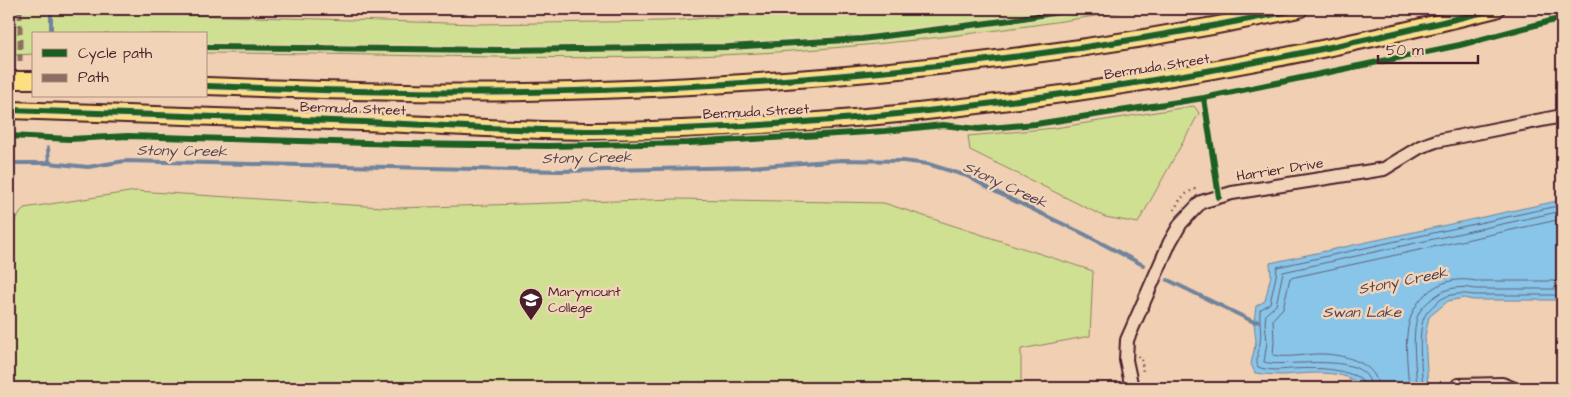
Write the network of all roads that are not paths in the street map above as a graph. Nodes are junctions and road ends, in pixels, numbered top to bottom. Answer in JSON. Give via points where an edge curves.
{"nodes":[{"id":1,"x":1299,"y":9,"type":"edge"},
{"id":2,"x":1496,"y":9,"type":"edge"},
{"id":3,"x":9,"y":80,"type":"edge"},
{"id":4,"x":32,"y":80,"type":"edge"},
{"id":5,"x":208,"y":86,"type":"edge"},
{"id":6,"x":9,"y":110,"type":"edge"},
{"id":7,"x":1562,"y":116,"type":"edge"},
{"id":8,"x":1458,"y":385,"type":"dead end"},
{"id":9,"x":1132,"y":388,"type":"edge"},
{"id":10,"x":1512,"y":388,"type":"edge"}],
"edges":[{"from":1,"to":5,"type":"main road","name":"Bermuda Street","via":[[992,60],[720,84],[518,92],[379,92]]},
{"from":2,"to":6,"type":"main road","name":"Bermuda Street","via":[[1287,57],[1142,83],[975,106],[856,118],[587,131]]},
{"from":3,"to":4,"type":"main road"},
{"from":7,"to":9,"type":"street","name":"Harrier Drive","via":[[1436,141],[1384,169],[1201,202],[1181,222],[1170,242],[1127,340]]},
{"from":8,"to":10,"type":"street","via":[[1502,384]]}]}
